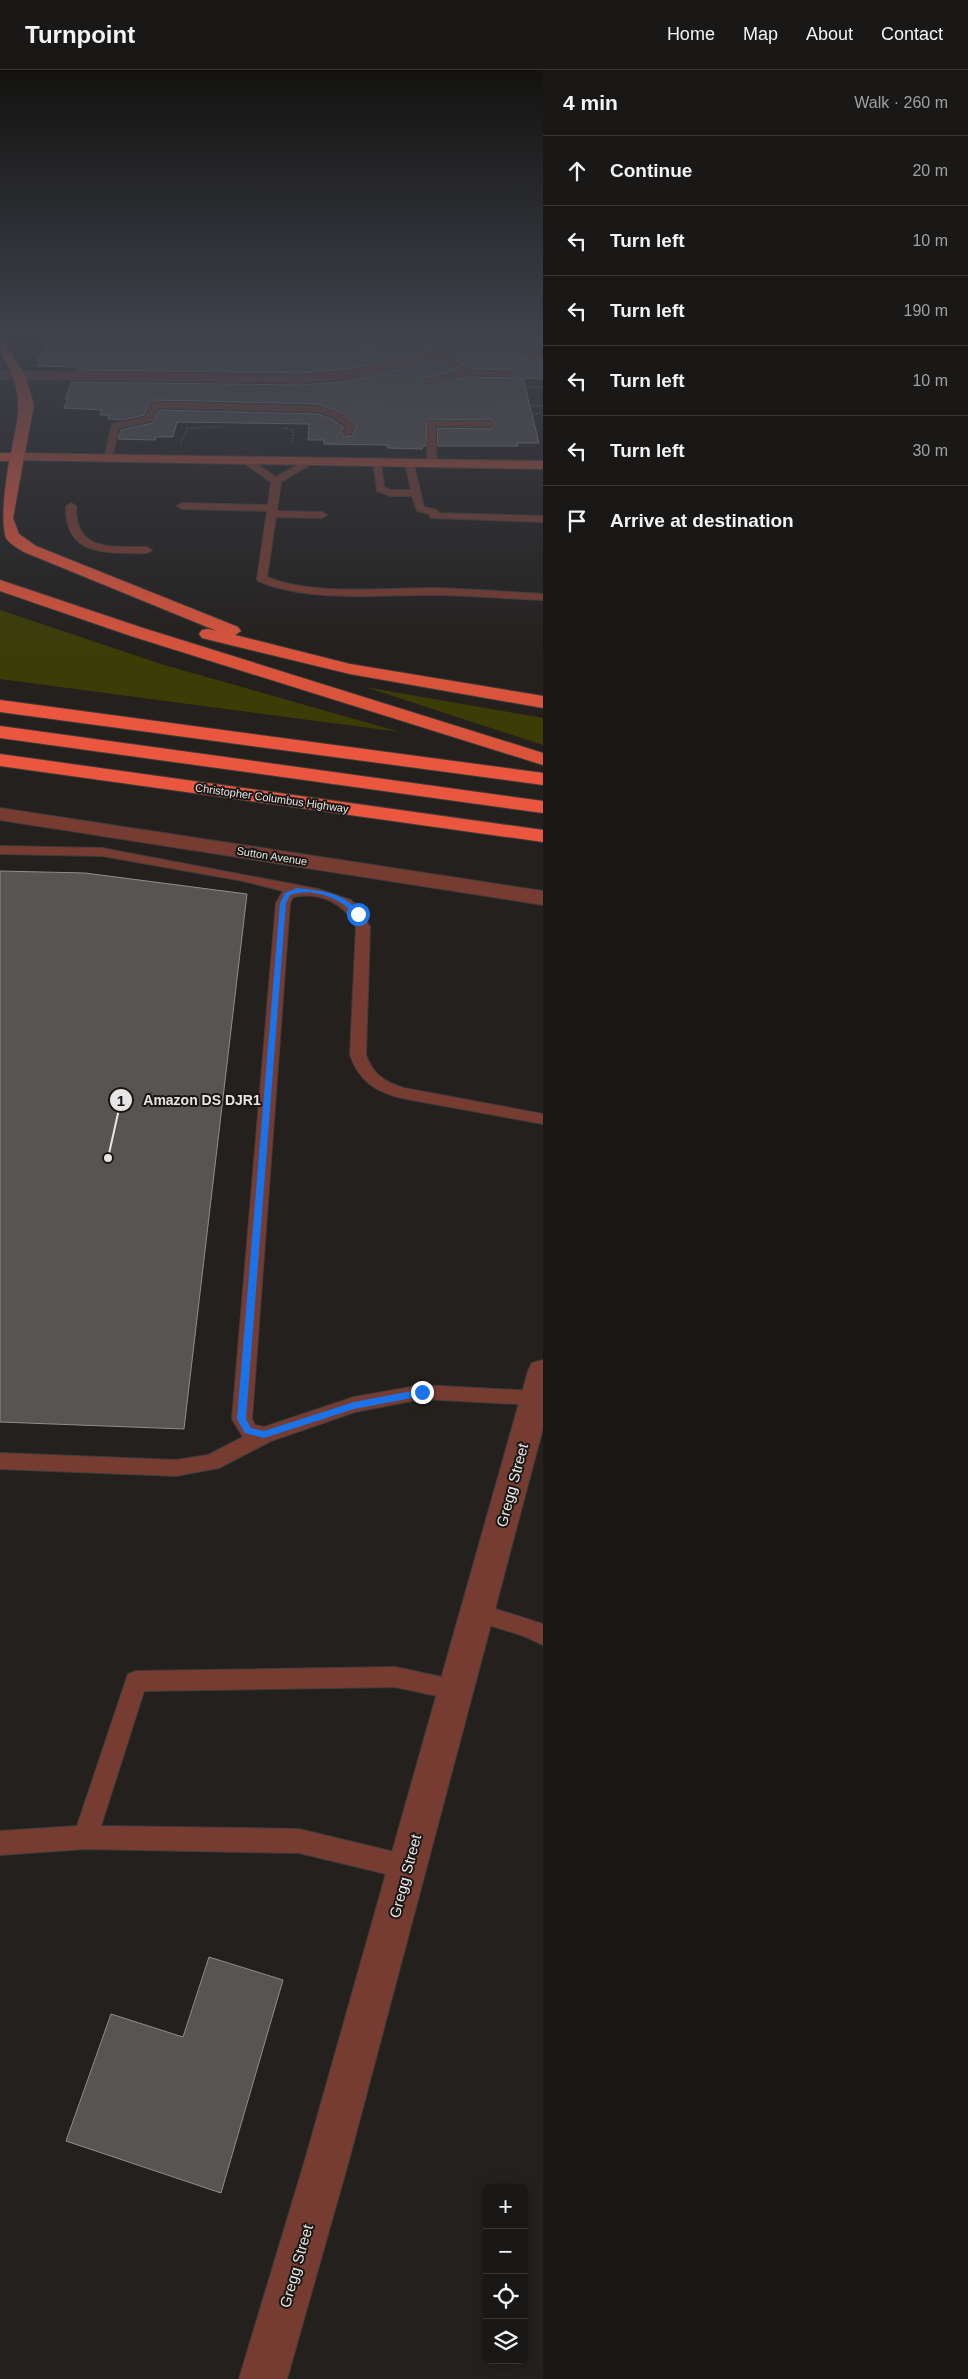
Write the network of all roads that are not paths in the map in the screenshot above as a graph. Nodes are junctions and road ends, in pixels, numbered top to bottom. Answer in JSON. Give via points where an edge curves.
{"nodes":[{"id":1,"x":14,"y":441,"type":"edge"},
{"id":2,"x":111,"y":441,"type":"edge"},
{"id":3,"x":431,"y":441,"type":"edge"},
{"id":4,"x":8,"y":457,"type":"edge"},
{"id":5,"x":107,"y":458,"type":"junction"},
{"id":6,"x":245,"y":460,"type":"junction"},
{"id":7,"x":312,"y":461,"type":"junction"},
{"id":8,"x":376,"y":462,"type":"junction"},
{"id":9,"x":410,"y":463,"type":"junction"},
{"id":10,"x":432,"y":463,"type":"junction"},
{"id":11,"x":543,"y":465,"type":"edge"},
{"id":12,"x":276,"y":481,"type":"junction"},
{"id":13,"x":416,"y":493,"type":"junction"},
{"id":14,"x":70,"y":506,"type":"dead end"},
{"id":15,"x":182,"y":506,"type":"dead end"},
{"id":16,"x":273,"y":511,"type":"junction"},
{"id":17,"x":322,"y":515,"type":"dead end"},
{"id":18,"x":543,"y":519,"type":"edge"},
{"id":19,"x":147,"y":550,"type":"dead end"},
{"id":20,"x":0,"y":573,"type":"edge"},
{"id":21,"x":0,"y":585,"type":"edge"},
{"id":22,"x":543,"y":597,"type":"edge"},
{"id":23,"x":153,"y":620,"type":"dead end"},
{"id":24,"x":171,"y":624,"type":"dead end"},
{"id":25,"x":294,"y":656,"type":"junction"},
{"id":26,"x":543,"y":702,"type":"edge"},
{"id":27,"x":0,"y":706,"type":"edge"},
{"id":28,"x":0,"y":732,"type":"edge"},
{"id":29,"x":0,"y":748,"type":"edge"},
{"id":30,"x":543,"y":759,"type":"edge"},
{"id":31,"x":0,"y":760,"type":"edge"},
{"id":32,"x":272,"y":771,"type":"junction"},
{"id":33,"x":535,"y":778,"type":"edge"},
{"id":34,"x":543,"y":807,"type":"edge"},
{"id":35,"x":0,"y":814,"type":"edge"},
{"id":36,"x":543,"y":836,"type":"edge"},
{"id":37,"x":0,"y":850,"type":"edge"},
{"id":38,"x":297,"y":890,"type":"junction"},
{"id":39,"x":543,"y":898,"type":"edge"},
{"id":40,"x":543,"y":1119,"type":"edge"},
{"id":41,"x":539,"y":1385,"type":"edge"},
{"id":42,"x":264,"y":1435,"type":"junction"},
{"id":43,"x":0,"y":1462,"type":"edge"},
{"id":44,"x":477,"y":1612,"type":"junction"},
{"id":45,"x":543,"y":1635,"type":"edge"},
{"id":46,"x":456,"y":1690,"type":"junction"},
{"id":47,"x":85,"y":1837,"type":"junction"},
{"id":48,"x":0,"y":1843,"type":"edge"},
{"id":49,"x":408,"y":1867,"type":"junction"},
{"id":50,"x":263,"y":2379,"type":"edge"}],
"edges":[{"from":1,"to":4,"type":"main road"},
{"from":2,"to":5,"type":"lane"},
{"from":3,"to":10,"type":"lane"},
{"from":4,"to":5,"type":"main road"},
{"from":4,"to":25,"type":"highway","via":[[5,518],[12,536],[30,549]]},
{"from":5,"to":6,"type":"main road"},
{"from":6,"to":7,"type":"main road"},
{"from":6,"to":12,"type":"lane"},
{"from":7,"to":8,"type":"main road"},
{"from":7,"to":12,"type":"lane"},
{"from":8,"to":9,"type":"main road"},
{"from":8,"to":13,"type":"lane","via":[[380,489],[390,493]]},
{"from":9,"to":10,"type":"main road"},
{"from":9,"to":13,"type":"lane"},
{"from":10,"to":11,"type":"main road"},
{"from":12,"to":16,"type":"lane"},
{"from":13,"to":18,"type":"lane","via":[[420,509],[434,512],[434,516]]},
{"from":14,"to":19,"type":"lane","via":[[71,526],[83,541],[107,549]]},
{"from":15,"to":16,"type":"lane"},
{"from":16,"to":17,"type":"lane"},
{"from":16,"to":22,"type":"lane","via":[[262,579],[270,585],[317,590]]},
{"from":20,"to":23,"type":"highway"},
{"from":21,"to":30,"type":"highway","via":[[137,632]]},
{"from":24,"to":25,"type":"highway"},
{"from":25,"to":26,"type":"highway","via":[[450,688]]},
{"from":27,"to":33,"type":"highway"},
{"from":28,"to":32,"type":"highway"},
{"from":29,"to":32,"type":"highway","via":[[192,770]]},
{"from":31,"to":36,"type":"highway","name":"Christopher Columbus Highway"},
{"from":32,"to":34,"type":"highway"},
{"from":35,"to":39,"type":"street","name":"Sutton Avenue"},
{"from":37,"to":38,"type":"lane","via":[[102,852]]},
{"from":38,"to":40,"type":"lane","via":[[338,897],[350,904],[363,927],[358,1055],[369,1078],[400,1093]]},
{"from":38,"to":42,"type":"lane","via":[[287,894],[283,903],[242,1419],[248,1431]]},
{"from":41,"to":42,"type":"lane","via":[[422,1392],[354,1405]]},
{"from":41,"to":44,"type":"street","name":"Gregg Street"},
{"from":42,"to":43,"type":"lane","via":[[212,1462],[176,1468]]},
{"from":44,"to":45,"type":"lane"},
{"from":44,"to":46,"type":"street","name":"Gregg Street"},
{"from":46,"to":47,"type":"lane","via":[[395,1677],[136,1681]]},
{"from":46,"to":49,"type":"street","name":"Gregg Street"},
{"from":47,"to":48,"type":"lane"},
{"from":47,"to":49,"type":"lane","via":[[299,1841]]},
{"from":49,"to":50,"type":"street","name":"Gregg Street"}]}
